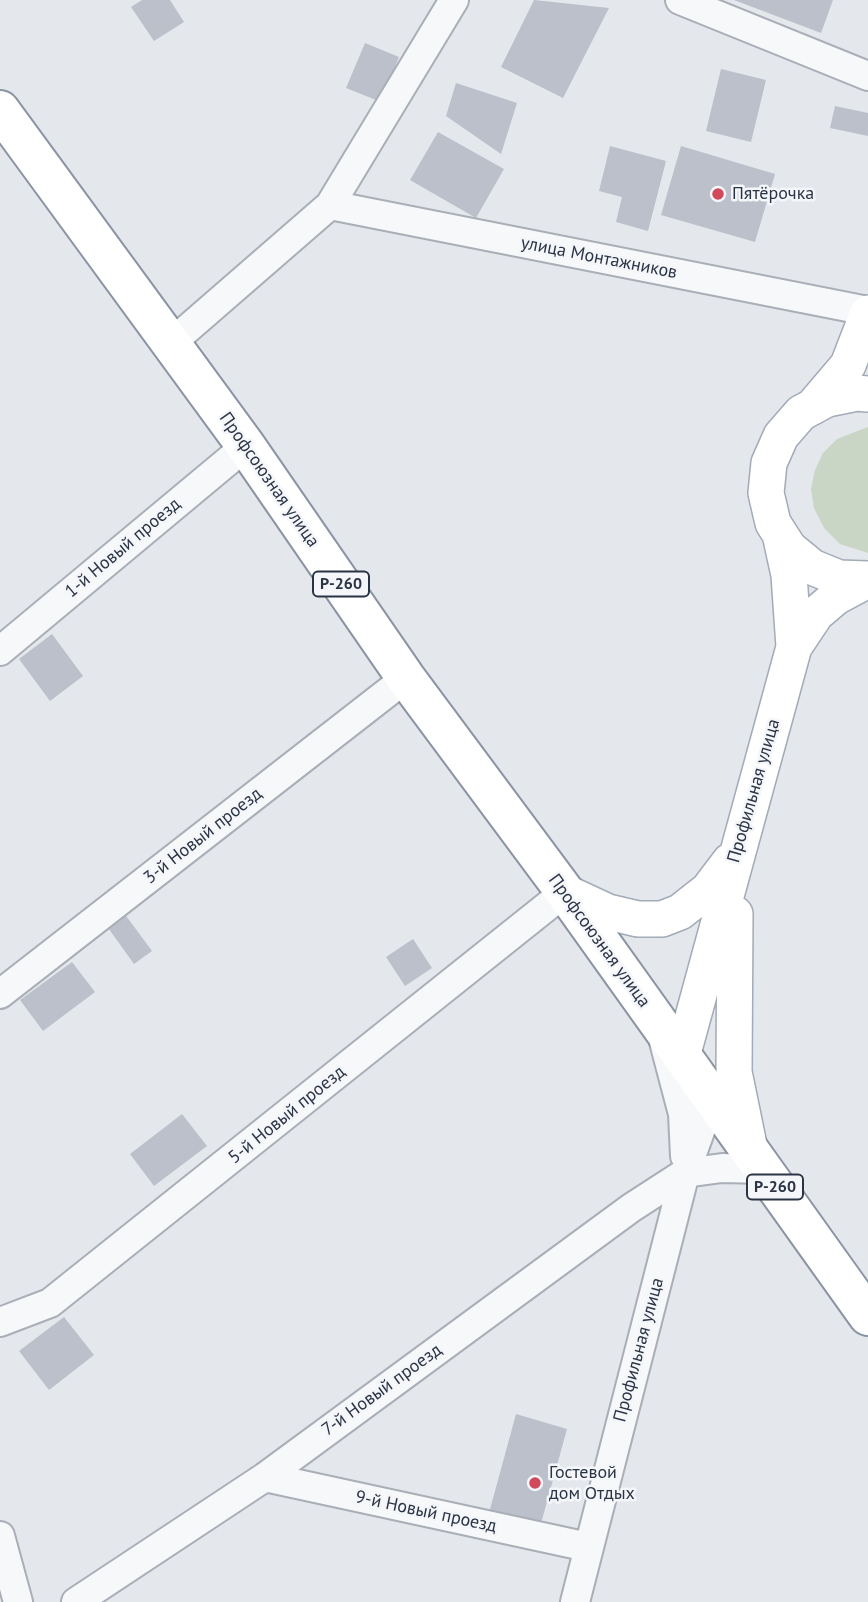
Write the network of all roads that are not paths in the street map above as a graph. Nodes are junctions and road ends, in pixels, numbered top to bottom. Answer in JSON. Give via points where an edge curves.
{"nodes":[{"id":1,"x":454,"y":0,"type":"edge"},
{"id":2,"x":680,"y":0,"type":"edge"},
{"id":3,"x":868,"y":76,"type":"edge"},
{"id":4,"x":0,"y":110,"type":"edge"},
{"id":5,"x":330,"y":205,"type":"junction"},
{"id":6,"x":867,"y":325,"type":"edge"},
{"id":7,"x":170,"y":344,"type":"junction"},
{"id":8,"x":868,"y":394,"type":"edge"},
{"id":9,"x":812,"y":407,"type":"junction"},
{"id":10,"x":246,"y":446,"type":"junction"},
{"id":11,"x":780,"y":534,"type":"junction"},
{"id":12,"x":868,"y":580,"type":"edge"},
{"id":13,"x":794,"y":647,"type":"junction"},
{"id":14,"x":0,"y":650,"type":"edge"},
{"id":15,"x":406,"y":678,"type":"junction"},
{"id":16,"x":737,"y":853,"type":"junction"},
{"id":17,"x":565,"y":892,"type":"junction"},
{"id":18,"x":0,"y":994,"type":"edge"},
{"id":19,"x":659,"y":1025,"type":"junction"},
{"id":20,"x":682,"y":1057,"type":"junction"},
{"id":21,"x":711,"y":1101,"type":"junction"},
{"id":22,"x":757,"y":1161,"type":"junction"},
{"id":23,"x":685,"y":1173,"type":"junction"},
{"id":24,"x":868,"y":1316,"type":"edge"},
{"id":25,"x":0,"y":1322,"type":"edge"},
{"id":26,"x":265,"y":1477,"type":"junction"},
{"id":27,"x":0,"y":1535,"type":"edge"},
{"id":28,"x":588,"y":1546,"type":"junction"},
{"id":29,"x":18,"y":1602,"type":"edge"},
{"id":30,"x":76,"y":1602,"type":"edge"},
{"id":31,"x":575,"y":1602,"type":"edge"}],
"edges":[{"from":1,"to":5,"type":"street"},
{"from":2,"to":3,"type":"street"},
{"from":4,"to":7,"type":"highway","name":"Профсоюзная улица","number":"Р-260"},
{"from":5,"to":6,"type":"street","name":"улица Монтажников"},
{"from":5,"to":7,"type":"street"},
{"from":6,"to":9,"type":"main road","via":[[848,365]]},
{"from":7,"to":10,"type":"highway","name":"Профсоюзная улица","number":"Р-260"},
{"from":8,"to":9,"type":"main road","via":[[827,398]]},
{"from":9,"to":11,"type":"main road","via":[[781,436],[769,463],[766,493]]},
{"from":10,"to":14,"type":"street","name":"1-й Новый проезд"},
{"from":10,"to":15,"type":"highway","name":"Профсоюзная улица","number":"Р-260"},
{"from":11,"to":12,"type":"main road","via":[[812,567],[839,578]]},
{"from":11,"to":13,"type":"main road","via":[[789,575]]},
{"from":12,"to":13,"type":"main road","via":[[816,614]]},
{"from":13,"to":16,"type":"main road","name":"Профильная улица"},
{"from":15,"to":17,"type":"highway","name":"Профсоюзная улица","number":"Р-260"},
{"from":15,"to":18,"type":"street","name":"3-й Новый проезд"},
{"from":16,"to":17,"type":"main road","via":[[708,890],[680,912],[662,919],[608,912]]},
{"from":16,"to":20,"type":"main road","name":"Профильная улица"},
{"from":16,"to":22,"type":"main road","via":[[734,1072]]},
{"from":17,"to":19,"type":"highway","name":"Профсоюзная улица","number":"Р-260"},
{"from":17,"to":25,"type":"street","name":"5-й Новый проезд","via":[[50,1303]]},
{"from":19,"to":20,"type":"highway","name":"Профсоюзная улица","number":"Р-260"},
{"from":19,"to":23,"type":"street","via":[[683,1114]]},
{"from":20,"to":21,"type":"highway","number":"Р-260"},
{"from":21,"to":22,"type":"highway","number":"Р-260"},
{"from":21,"to":23,"type":"street","name":"Профильная улица"},
{"from":22,"to":23,"type":"street"},
{"from":22,"to":24,"type":"highway","number":"Р-260"},
{"from":23,"to":26,"type":"street","name":"7-й Новый проезд"},
{"from":23,"to":28,"type":"street","name":"Профильная улица"},
{"from":26,"to":28,"type":"street","name":"9-й Новый проезд"},
{"from":26,"to":30,"type":"street","name":"7-й Новый проезд"},
{"from":27,"to":29,"type":"street"},
{"from":28,"to":31,"type":"street","name":"Профильная улица"}]}
